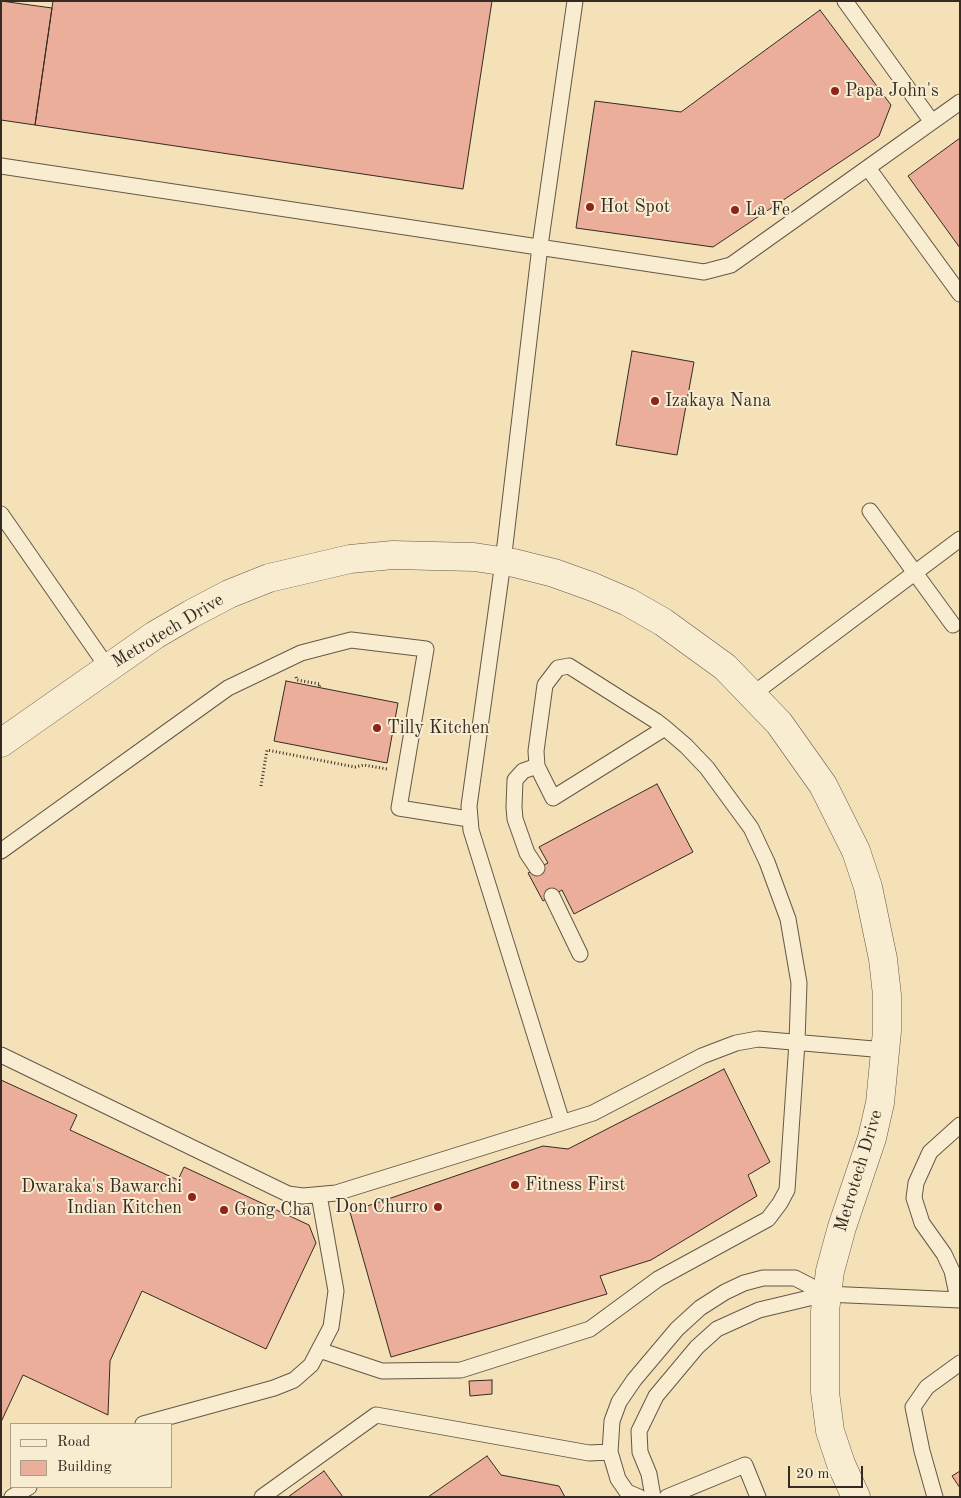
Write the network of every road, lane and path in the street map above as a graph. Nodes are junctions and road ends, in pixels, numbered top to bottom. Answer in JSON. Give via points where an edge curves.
{"nodes":[{"id":1,"x":575,"y":1,"type":"edge"},
{"id":2,"x":845,"y":1,"type":"edge"},
{"id":3,"x":960,"y":102,"type":"edge"},
{"id":4,"x":932,"y":122,"type":"junction"},
{"id":5,"x":1,"y":166,"type":"edge"},
{"id":6,"x":868,"y":168,"type":"junction"},
{"id":7,"x":540,"y":246,"type":"junction"},
{"id":8,"x":960,"y":294,"type":"edge"},
{"id":9,"x":870,"y":510,"type":"dead end"},
{"id":10,"x":1,"y":514,"type":"edge"},
{"id":11,"x":960,"y":539,"type":"edge"},
{"id":12,"x":503,"y":562,"type":"junction"},
{"id":13,"x":915,"y":572,"type":"junction"},
{"id":14,"x":953,"y":625,"type":"dead end"},
{"id":15,"x":108,"y":668,"type":"junction"},
{"id":16,"x":753,"y":694,"type":"junction"},
{"id":17,"x":665,"y":728,"type":"junction"},
{"id":18,"x":1,"y":743,"type":"edge"},
{"id":19,"x":537,"y":766,"type":"junction"},
{"id":20,"x":405,"y":773,"type":"junction"},
{"id":21,"x":261,"y":786,"type":"dead end"},
{"id":22,"x":469,"y":819,"type":"junction"},
{"id":23,"x":1,"y":851,"type":"edge"},
{"id":24,"x":537,"y":868,"type":"dead end"},
{"id":25,"x":552,"y":896,"type":"dead end"},
{"id":26,"x":580,"y":954,"type":"dead end"},
{"id":27,"x":797,"y":1042,"type":"junction"},
{"id":28,"x":885,"y":1050,"type":"junction"},
{"id":29,"x":1,"y":1055,"type":"edge"},
{"id":30,"x":562,"y":1122,"type":"junction"},
{"id":31,"x":960,"y":1124,"type":"edge"},
{"id":32,"x":319,"y":1195,"type":"junction"},
{"id":33,"x":826,"y":1294,"type":"junction"},
{"id":34,"x":959,"y":1299,"type":"edge"},
{"id":35,"x":319,"y":1350,"type":"junction"},
{"id":36,"x":960,"y":1363,"type":"edge"},
{"id":37,"x":146,"y":1423,"type":"edge"},
{"id":38,"x":610,"y":1452,"type":"junction"},
{"id":39,"x":27,"y":1488,"type":"edge"},
{"id":40,"x":12,"y":1497,"type":"edge"},
{"id":41,"x":262,"y":1497,"type":"edge"},
{"id":42,"x":639,"y":1497,"type":"edge"},
{"id":43,"x":653,"y":1497,"type":"edge"},
{"id":44,"x":667,"y":1497,"type":"edge"},
{"id":45,"x":758,"y":1497,"type":"edge"},
{"id":46,"x":856,"y":1497,"type":"edge"},
{"id":47,"x":935,"y":1497,"type":"edge"}],
"edges":[{"from":1,"to":7,"type":"lane"},
{"from":2,"to":4,"type":"lane"},
{"from":3,"to":4,"type":"lane"},
{"from":4,"to":6,"type":"lane"},
{"from":5,"to":7,"type":"lane"},
{"from":6,"to":7,"type":"lane","via":[[731,265],[704,272]]},
{"from":6,"to":8,"type":"lane"},
{"from":7,"to":12,"type":"lane"},
{"from":9,"to":13,"type":"lane"},
{"from":10,"to":15,"type":"lane"},
{"from":11,"to":13,"type":"lane"},
{"from":12,"to":15,"type":"street","name":"Metrotech Drive","via":[[474,557],[393,555],[350,559],[269,578],[229,594],[154,636]]},
{"from":12,"to":16,"type":"street","name":"Metrotech Drive","via":[[554,573],[628,602],[695,644]]},
{"from":12,"to":22,"type":"lane"},
{"from":13,"to":14,"type":"lane"},
{"from":13,"to":16,"type":"lane"},
{"from":15,"to":18,"type":"street","name":"Metrotech Drive"},
{"from":16,"to":28,"type":"street","name":"Metrotech Drive","via":[[803,753],[856,851],[868,887],[883,959],[887,995]]},
{"from":17,"to":19,"type":"lane","via":[[553,798]]},
{"from":17,"to":19,"type":"lane","via":[[569,666],[558,668],[545,685]]},
{"from":17,"to":27,"type":"lane","via":[[707,768],[730,797],[751,828],[767,862],[788,919],[794,952],[799,983]]},
{"from":19,"to":24,"type":"lane","via":[[523,771],[515,780],[514,808],[527,852]]},
{"from":20,"to":21,"type":"path","via":[[267,750]]},
{"from":20,"to":22,"type":"lane","via":[[399,808]]},
{"from":20,"to":23,"type":"lane","via":[[426,649],[351,640],[329,644],[301,652],[228,688]]},
{"from":22,"to":30,"type":"lane"},
{"from":25,"to":26,"type":"lane"},
{"from":27,"to":28,"type":"lane"},
{"from":27,"to":30,"type":"lane","via":[[758,1039],[736,1043],[707,1054],[593,1113]]},
{"from":27,"to":35,"type":"lane","via":[[786,1190],[768,1220],[658,1279],[590,1329],[461,1370],[382,1370]]},
{"from":28,"to":33,"type":"street","name":"Metrotech Drive","via":[[880,1103],[872,1138],[842,1227]]},
{"from":29,"to":32,"type":"lane","via":[[288,1194]]},
{"from":30,"to":32,"type":"lane","via":[[336,1193]]},
{"from":31,"to":34,"type":"lane","via":[[930,1152],[916,1183],[914,1198],[922,1223],[952,1271]]},
{"from":32,"to":35,"type":"lane","via":[[336,1291],[331,1327]]},
{"from":33,"to":34,"type":"lane"},
{"from":33,"to":38,"type":"lane","via":[[795,1278],[763,1278],[744,1283],[700,1308],[658,1351],[619,1402],[612,1421]]},
{"from":33,"to":43,"type":"lane","via":[[759,1310],[718,1329],[678,1368],[656,1396],[639,1431],[640,1452],[649,1474]]},
{"from":33,"to":46,"type":"street","name":"Metrotech Drive","via":[[825,1392],[830,1431],[840,1464]]},
{"from":35,"to":37,"type":"lane","via":[[311,1365],[294,1380]]},
{"from":36,"to":47,"type":"lane","via":[[926,1387],[912,1407]]},
{"from":38,"to":41,"type":"lane","via":[[590,1453],[376,1415]]},
{"from":38,"to":42,"type":"lane","via":[[618,1479],[627,1492]]},
{"from":39,"to":40,"type":"lane"},
{"from":44,"to":45,"type":"lane","via":[[745,1464]]}]}
